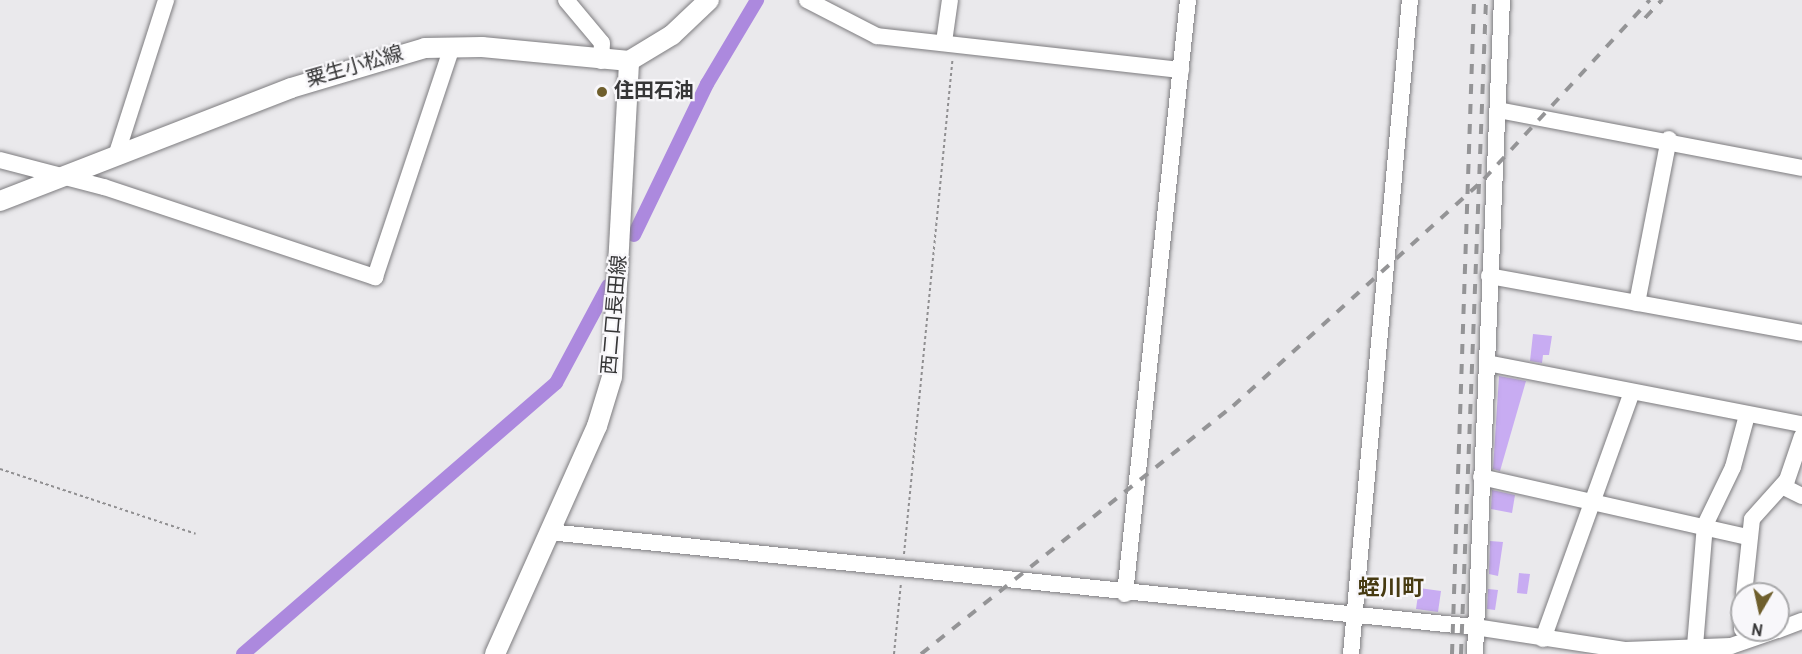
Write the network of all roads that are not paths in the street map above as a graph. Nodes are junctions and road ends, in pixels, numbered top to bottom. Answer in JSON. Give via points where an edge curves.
{"nodes":[{"id":1,"x":166,"y":0,"type":"edge"},
{"id":2,"x":567,"y":0,"type":"edge"},
{"id":3,"x":709,"y":0,"type":"edge"},
{"id":4,"x":807,"y":0,"type":"edge"},
{"id":5,"x":950,"y":0,"type":"edge"},
{"id":6,"x":1188,"y":0,"type":"edge"},
{"id":7,"x":1410,"y":0,"type":"edge"},
{"id":8,"x":1502,"y":0,"type":"edge"},
{"id":9,"x":949,"y":42,"type":"junction"},
{"id":10,"x":452,"y":47,"type":"junction"},
{"id":11,"x":601,"y":61,"type":"junction"},
{"id":12,"x":629,"y":61,"type":"junction"},
{"id":13,"x":1181,"y":70,"type":"junction"},
{"id":14,"x":1498,"y":110,"type":"junction"},
{"id":15,"x":1670,"y":139,"type":"junction"},
{"id":16,"x":116,"y":156,"type":"junction"},
{"id":17,"x":0,"y":160,"type":"edge"},
{"id":18,"x":1802,"y":168,"type":"edge"},
{"id":19,"x":65,"y":177,"type":"junction"},
{"id":20,"x":0,"y":201,"type":"edge"},
{"id":21,"x":1489,"y":276,"type":"junction"},
{"id":22,"x":1637,"y":303,"type":"junction"},
{"id":23,"x":1802,"y":333,"type":"edge"},
{"id":24,"x":1487,"y":363,"type":"junction"},
{"id":25,"x":1631,"y":394,"type":"junction"},
{"id":26,"x":1747,"y":415,"type":"junction"},
{"id":27,"x":1802,"y":424,"type":"edge"},
{"id":28,"x":1802,"y":436,"type":"edge"},
{"id":29,"x":1481,"y":477,"type":"junction"},
{"id":30,"x":1782,"y":486,"type":"junction"},
{"id":31,"x":1802,"y":496,"type":"edge"},
{"id":32,"x":1595,"y":498,"type":"junction"},
{"id":33,"x":1705,"y":525,"type":"junction"},
{"id":34,"x":549,"y":532,"type":"junction"},
{"id":35,"x":1747,"y":537,"type":"junction"},
{"id":36,"x":1745,"y":582,"type":"edge"},
{"id":37,"x":1125,"y":594,"type":"junction"},
{"id":38,"x":1354,"y":615,"type":"junction"},
{"id":39,"x":1475,"y":627,"type":"junction"},
{"id":40,"x":1543,"y":639,"type":"junction"},
{"id":41,"x":1730,"y":642,"type":"edge"},
{"id":42,"x":1685,"y":649,"type":"edge"},
{"id":43,"x":495,"y":654,"type":"edge"},
{"id":44,"x":1351,"y":654,"type":"edge"},
{"id":45,"x":1475,"y":654,"type":"edge"}],
"edges":[{"from":1,"to":16,"type":"street"},
{"from":2,"to":11,"type":"street","via":[[602,43]]},
{"from":3,"to":12,"type":"main road","via":[[672,35]]},
{"from":4,"to":9,"type":"street","via":[[877,36]]},
{"from":5,"to":9,"type":"street"},
{"from":6,"to":13,"type":"street"},
{"from":7,"to":38,"type":"street"},
{"from":8,"to":14,"type":"street"},
{"from":9,"to":13,"type":"street"},
{"from":10,"to":11,"type":"main road","name":"粟生小松線"},
{"from":10,"to":16,"type":"main road","name":"粟生小松線","via":[[347,68]]},
{"from":10,"to":19,"type":"street","via":[[375,277]]},
{"from":11,"to":12,"type":"main road","name":"粟生小松線"},
{"from":12,"to":34,"type":"main road","name":"西二口長田線","via":[[612,377],[597,426]]},
{"from":13,"to":37,"type":"street"},
{"from":14,"to":15,"type":"street"},
{"from":14,"to":21,"type":"street"},
{"from":15,"to":18,"type":"street"},
{"from":15,"to":22,"type":"street"},
{"from":16,"to":19,"type":"main road","name":"粟生小松線"},
{"from":17,"to":19,"type":"street"},
{"from":19,"to":20,"type":"main road","name":"粟生小松線"},
{"from":21,"to":22,"type":"street"},
{"from":21,"to":24,"type":"street"},
{"from":22,"to":23,"type":"street"},
{"from":24,"to":25,"type":"street"},
{"from":24,"to":29,"type":"street"},
{"from":25,"to":26,"type":"street"},
{"from":25,"to":32,"type":"street"},
{"from":26,"to":27,"type":"street"},
{"from":26,"to":33,"type":"street","via":[[1733,467]]},
{"from":28,"to":30,"type":"street"},
{"from":29,"to":32,"type":"street"},
{"from":29,"to":39,"type":"street"},
{"from":30,"to":31,"type":"street"},
{"from":30,"to":35,"type":"street","via":[[1752,519]]},
{"from":32,"to":33,"type":"street"},
{"from":32,"to":40,"type":"street"},
{"from":33,"to":35,"type":"street"},
{"from":33,"to":42,"type":"street"},
{"from":34,"to":37,"type":"street"},
{"from":34,"to":43,"type":"main road","name":"西二口長田線"},
{"from":35,"to":36,"type":"street"},
{"from":37,"to":38,"type":"street"},
{"from":38,"to":39,"type":"street"},
{"from":38,"to":44,"type":"street"},
{"from":39,"to":40,"type":"street"},
{"from":39,"to":45,"type":"street"},
{"from":40,"to":42,"type":"street","via":[[1626,651]]},
{"from":41,"to":42,"type":"street"}]}
